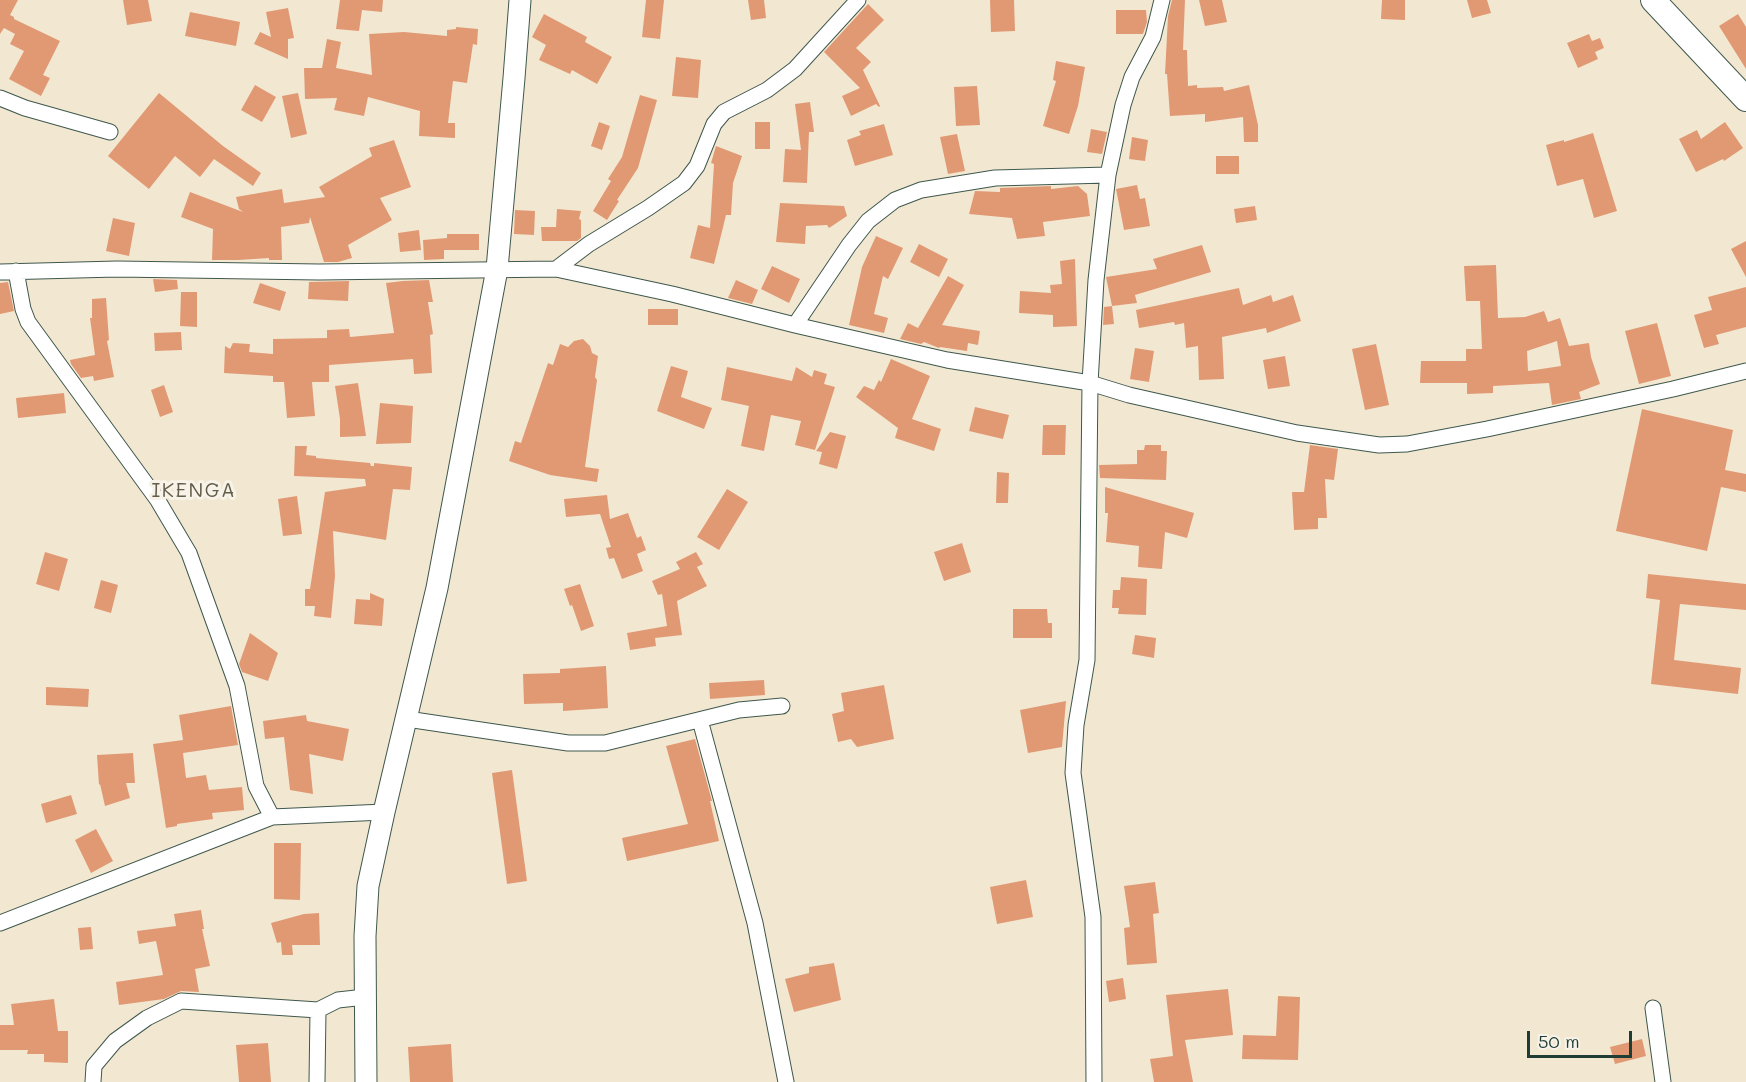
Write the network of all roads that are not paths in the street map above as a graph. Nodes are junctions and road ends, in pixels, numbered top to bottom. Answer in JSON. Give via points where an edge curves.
{"nodes":[{"id":1,"x":520,"y":0,"type":"edge"},
{"id":2,"x":858,"y":0,"type":"edge"},
{"id":3,"x":1162,"y":0,"type":"edge"},
{"id":4,"x":1653,"y":0,"type":"edge"},
{"id":5,"x":0,"y":98,"type":"edge"},
{"id":6,"x":1746,"y":99,"type":"edge"},
{"id":7,"x":110,"y":132,"type":"dead end"},
{"id":8,"x":1108,"y":176,"type":"junction"},
{"id":9,"x":497,"y":269,"type":"junction"},
{"id":10,"x":556,"y":269,"type":"junction"},
{"id":11,"x":16,"y":271,"type":"junction"},
{"id":12,"x":0,"y":272,"type":"edge"},
{"id":13,"x":795,"y":326,"type":"junction"},
{"id":14,"x":1746,"y":371,"type":"edge"},
{"id":15,"x":1090,"y":383,"type":"junction"},
{"id":16,"x":782,"y":706,"type":"dead end"},
{"id":17,"x":407,"y":719,"type":"junction"},
{"id":18,"x":700,"y":720,"type":"junction"},
{"id":19,"x":384,"y":812,"type":"junction"},
{"id":20,"x":272,"y":817,"type":"junction"},
{"id":21,"x":0,"y":923,"type":"edge"},
{"id":22,"x":365,"y":997,"type":"junction"},
{"id":23,"x":1653,"y":1008,"type":"dead end"},
{"id":24,"x":318,"y":1010,"type":"junction"},
{"id":25,"x":93,"y":1082,"type":"edge"},
{"id":26,"x":317,"y":1082,"type":"edge"},
{"id":27,"x":366,"y":1082,"type":"edge"},
{"id":28,"x":786,"y":1082,"type":"edge"},
{"id":29,"x":1094,"y":1082,"type":"edge"},
{"id":30,"x":1663,"y":1082,"type":"edge"}],
"edges":[{"from":1,"to":9,"type":"main road"},
{"from":2,"to":10,"type":"street","via":[[795,69],[767,90],[724,112],[684,183],[588,243]]},
{"from":3,"to":8,"type":"street","via":[[1153,37],[1132,77],[1123,105]]},
{"from":4,"to":6,"type":"main road"},
{"from":5,"to":7,"type":"street"},
{"from":8,"to":13,"type":"street","via":[[995,178],[921,190],[895,200],[868,222],[849,245]]},
{"from":8,"to":15,"type":"street"},
{"from":9,"to":10,"type":"street"},
{"from":9,"to":11,"type":"street"},
{"from":9,"to":17,"type":"main road","via":[[437,588]]},
{"from":10,"to":13,"type":"street"},
{"from":11,"to":12,"type":"street"},
{"from":11,"to":20,"type":"street","via":[[28,322],[156,499],[189,553],[237,686],[256,786]]},
{"from":13,"to":15,"type":"street","via":[[947,360]]},
{"from":14,"to":15,"type":"street","via":[[1487,429],[1407,444],[1379,445],[1274,428]]},
{"from":15,"to":29,"type":"street","via":[[1087,660],[1073,773],[1093,917]]},
{"from":16,"to":18,"type":"street","via":[[739,710]]},
{"from":17,"to":18,"type":"street","via":[[568,744],[605,743]]},
{"from":17,"to":19,"type":"main road"},
{"from":18,"to":28,"type":"street","via":[[755,923]]},
{"from":19,"to":20,"type":"street"},
{"from":19,"to":22,"type":"main road","via":[[368,886]]},
{"from":20,"to":21,"type":"street"},
{"from":22,"to":24,"type":"street","via":[[338,1000]]},
{"from":22,"to":27,"type":"main road"},
{"from":23,"to":30,"type":"street"},
{"from":24,"to":25,"type":"street","via":[[181,1001],[147,1018],[115,1041],[94,1066]]},
{"from":24,"to":26,"type":"street"}]}
